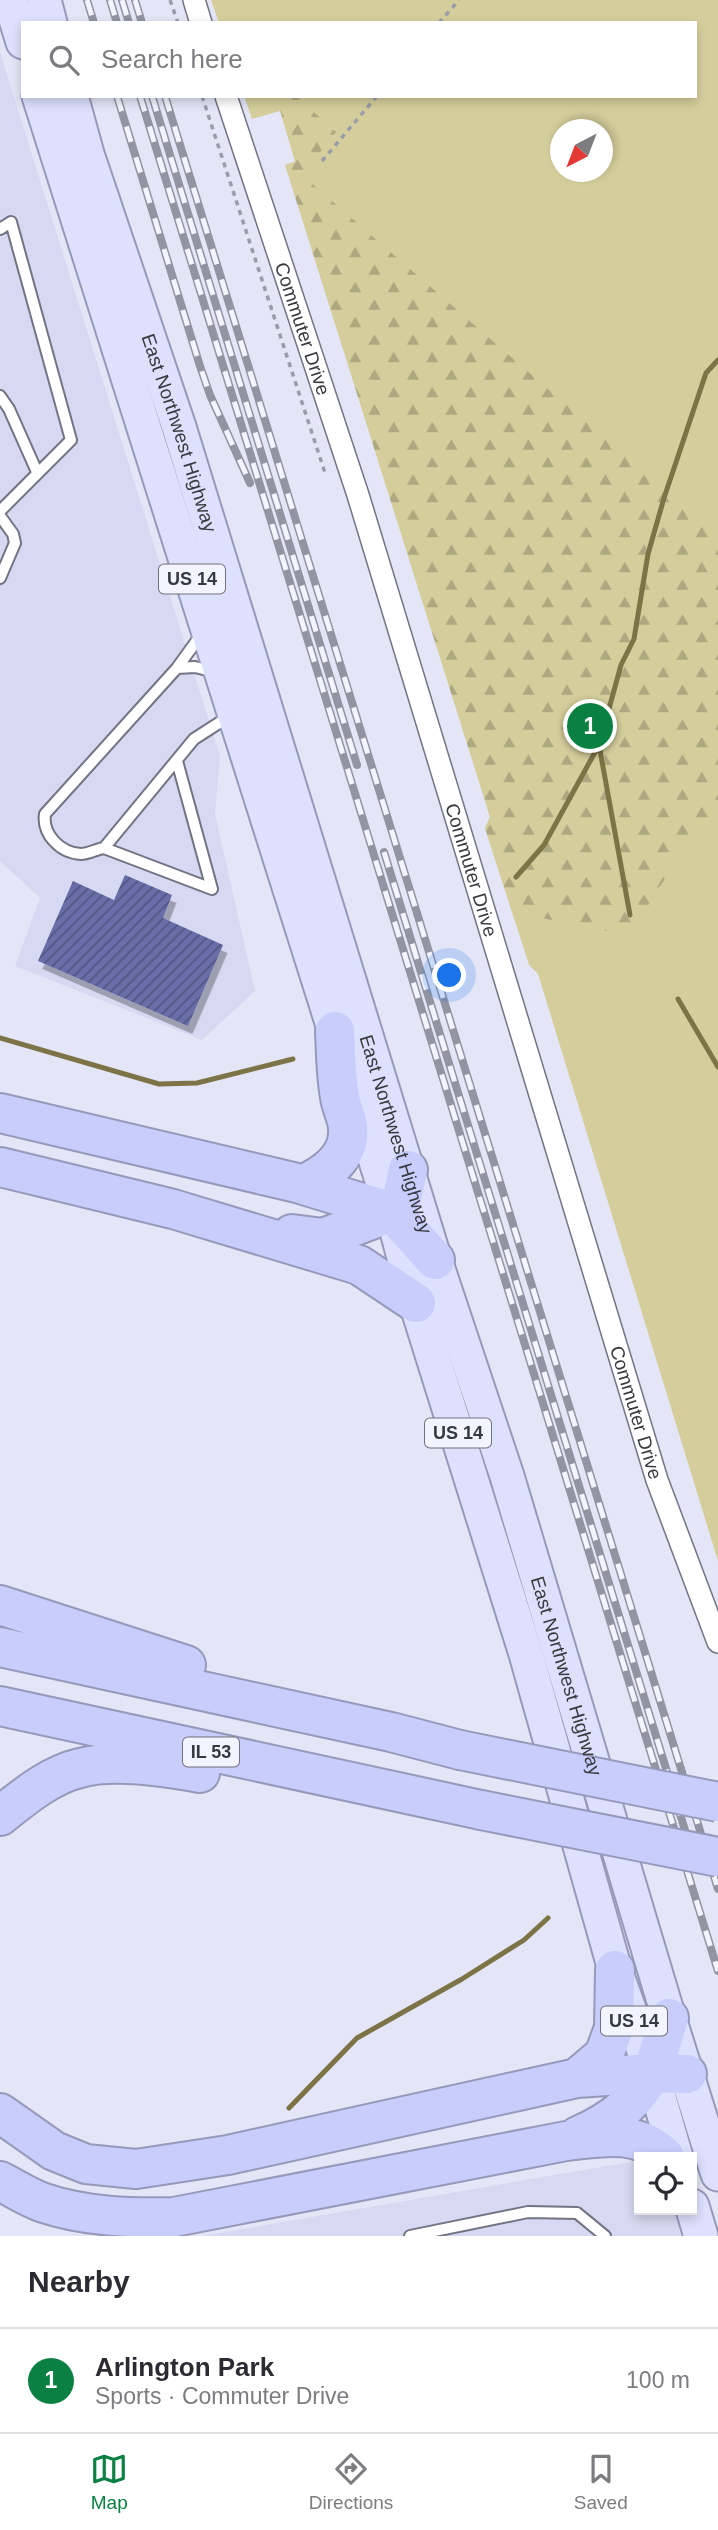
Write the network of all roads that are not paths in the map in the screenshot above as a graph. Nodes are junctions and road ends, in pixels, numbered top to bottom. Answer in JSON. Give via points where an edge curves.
{"nodes":[{"id":1,"x":10,"y":0,"type":"edge"},
{"id":2,"x":44,"y":0,"type":"edge"},
{"id":3,"x":194,"y":0,"type":"edge"},
{"id":4,"x":49,"y":21,"type":"edge"},
{"id":5,"x":200,"y":21,"type":"edge"},
{"id":6,"x":21,"y":36,"type":"edge"},
{"id":7,"x":40,"y":98,"type":"edge"},
{"id":8,"x":72,"y":98,"type":"edge"},
{"id":9,"x":227,"y":98,"type":"edge"},
{"id":10,"x":0,"y":229,"type":"edge"},
{"id":11,"x":2,"y":405,"type":"edge"},
{"id":12,"x":37,"y":472,"type":"junction"},
{"id":13,"x":0,"y":513,"type":"edge"},
{"id":14,"x":0,"y":578,"type":"edge"},
{"id":15,"x":207,"y":626,"type":"junction"},
{"id":16,"x":177,"y":668,"type":"junction"},
{"id":17,"x":222,"y":676,"type":"junction"},
{"id":18,"x":236,"y":717,"type":"junction"},
{"id":19,"x":269,"y":721,"type":"junction"},
{"id":20,"x":177,"y":761,"type":"junction"},
{"id":21,"x":104,"y":848,"type":"junction"},
{"id":22,"x":335,"y":1031,"type":"junction"},
{"id":23,"x":0,"y":1113,"type":"edge"},
{"id":24,"x":0,"y":1167,"type":"edge"},
{"id":25,"x":408,"y":1170,"type":"junction"},
{"id":26,"x":304,"y":1184,"type":"junction"},
{"id":27,"x":392,"y":1212,"type":"junction"},
{"id":28,"x":217,"y":1222,"type":"junction"},
{"id":29,"x":435,"y":1260,"type":"junction"},
{"id":30,"x":416,"y":1303,"type":"junction"},
{"id":31,"x":0,"y":1605,"type":"edge"},
{"id":32,"x":718,"y":1642,"type":"edge"},
{"id":33,"x":0,"y":1647,"type":"edge"},
{"id":34,"x":0,"y":1706,"type":"edge"},
{"id":35,"x":391,"y":1732,"type":"junction"},
{"id":36,"x":422,"y":1797,"type":"junction"},
{"id":37,"x":718,"y":1802,"type":"edge"},
{"id":38,"x":0,"y":1816,"type":"edge"},
{"id":39,"x":718,"y":1857,"type":"edge"},
{"id":40,"x":615,"y":1970,"type":"junction"},
{"id":41,"x":669,"y":2018,"type":"joint"},
{"id":42,"x":669,"y":2073,"type":"junction"},
{"id":43,"x":577,"y":2078,"type":"junction"},
{"id":44,"x":0,"y":2113,"type":"edge"},
{"id":45,"x":566,"y":2141,"type":"junction"},
{"id":46,"x":660,"y":2152,"type":"edge"},
{"id":47,"x":677,"y":2152,"type":"edge"},
{"id":48,"x":718,"y":2174,"type":"edge"},
{"id":49,"x":0,"y":2181,"type":"edge"},
{"id":50,"x":695,"y":2215,"type":"edge"},
{"id":51,"x":410,"y":2236,"type":"edge"},
{"id":52,"x":606,"y":2236,"type":"edge"},
{"id":53,"x":701,"y":2236,"type":"edge"}],
"edges":[{"from":1,"to":6,"type":"main road"},
{"from":2,"to":4,"type":"main road"},
{"from":3,"to":5,"type":"street"},
{"from":7,"to":15,"type":"main road","name":"East Northwest Highway","number":"US 14"},
{"from":8,"to":19,"type":"main road","name":"East Northwest Highway","number":"US 14"},
{"from":9,"to":32,"type":"street","name":"Commuter Drive","via":[[358,495],[657,1480]]},
{"from":10,"to":12,"type":"lane","via":[[11,222],[71,440]]},
{"from":11,"to":12,"type":"lane"},
{"from":12,"to":13,"type":"lane"},
{"from":13,"to":14,"type":"lane","via":[[15,543]]},
{"from":15,"to":16,"type":"lane"},
{"from":15,"to":17,"type":"main road","name":"East Northwest Highway","number":"US 14"},
{"from":16,"to":17,"type":"lane","via":[[208,669]]},
{"from":16,"to":21,"type":"lane","via":[[45,814],[49,836],[63,848],[81,854]]},
{"from":17,"to":18,"type":"main road","name":"East Northwest Highway","number":"US 14"},
{"from":18,"to":19,"type":"main road"},
{"from":18,"to":20,"type":"lane","via":[[194,739]]},
{"from":18,"to":22,"type":"main road","name":"East Northwest Highway","number":"US 14"},
{"from":19,"to":25,"type":"main road","name":"East Northwest Highway","number":"US 14"},
{"from":20,"to":21,"type":"lane"},
{"from":20,"to":21,"type":"lane","via":[[212,889]]},
{"from":22,"to":26,"type":"highway","via":[[340,1097],[348,1128],[346,1148],[327,1171]]},
{"from":22,"to":27,"type":"main road","name":"East Northwest Highway","number":"US 14"},
{"from":23,"to":26,"type":"highway"},
{"from":24,"to":28,"type":"highway"},
{"from":25,"to":27,"type":"highway","via":[[402,1198]]},
{"from":25,"to":29,"type":"main road","name":"East Northwest Highway","number":"US 14"},
{"from":26,"to":27,"type":"highway"},
{"from":27,"to":28,"type":"highway","via":[[323,1238]]},
{"from":27,"to":29,"type":"highway"},
{"from":27,"to":30,"type":"main road","name":"East Northwest Highway","number":"US 14"},
{"from":28,"to":30,"type":"highway","via":[[359,1265]]},
{"from":29,"to":41,"type":"main road","name":"East Northwest Highway","number":"US 14","via":[[507,1476]]},
{"from":30,"to":40,"type":"main road","name":"East Northwest Highway","number":"US 14","via":[[526,1654]]},
{"from":31,"to":35,"type":"highway"},
{"from":33,"to":35,"type":"highway"},
{"from":34,"to":36,"type":"highway","number":"IL 53"},
{"from":35,"to":37,"type":"highway","bridge":true},
{"from":36,"to":38,"type":"highway","via":[[313,1795],[162,1766],[114,1765],[80,1767],[52,1779]]},
{"from":36,"to":39,"type":"highway","number":"IL 53","bridge":true},
{"from":40,"to":42,"type":"main road","name":"East Northwest Highway","number":"US 14"},
{"from":40,"to":43,"type":"highway","via":[[614,2028],[604,2054]]},
{"from":41,"to":42,"type":"highway"},
{"from":42,"to":43,"type":"highway"},
{"from":42,"to":45,"type":"highway","via":[[620,2113]]},
{"from":42,"to":47,"type":"main road","name":"East Northwest Highway","number":"US 14"},
{"from":42,"to":48,"type":"main road","name":"East Northwest Highway","number":"US 14"},
{"from":43,"to":44,"type":"highway","via":[[228,2155],[136,2169],[86,2164],[54,2151]]},
{"from":45,"to":46,"type":"highway","via":[[637,2139]]},
{"from":45,"to":49,"type":"highway","via":[[174,2217],[124,2218],[80,2211],[43,2203]]},
{"from":50,"to":53,"type":"main road"},
{"from":51,"to":52,"type":"lane","via":[[528,2212],[577,2213]]}]}
